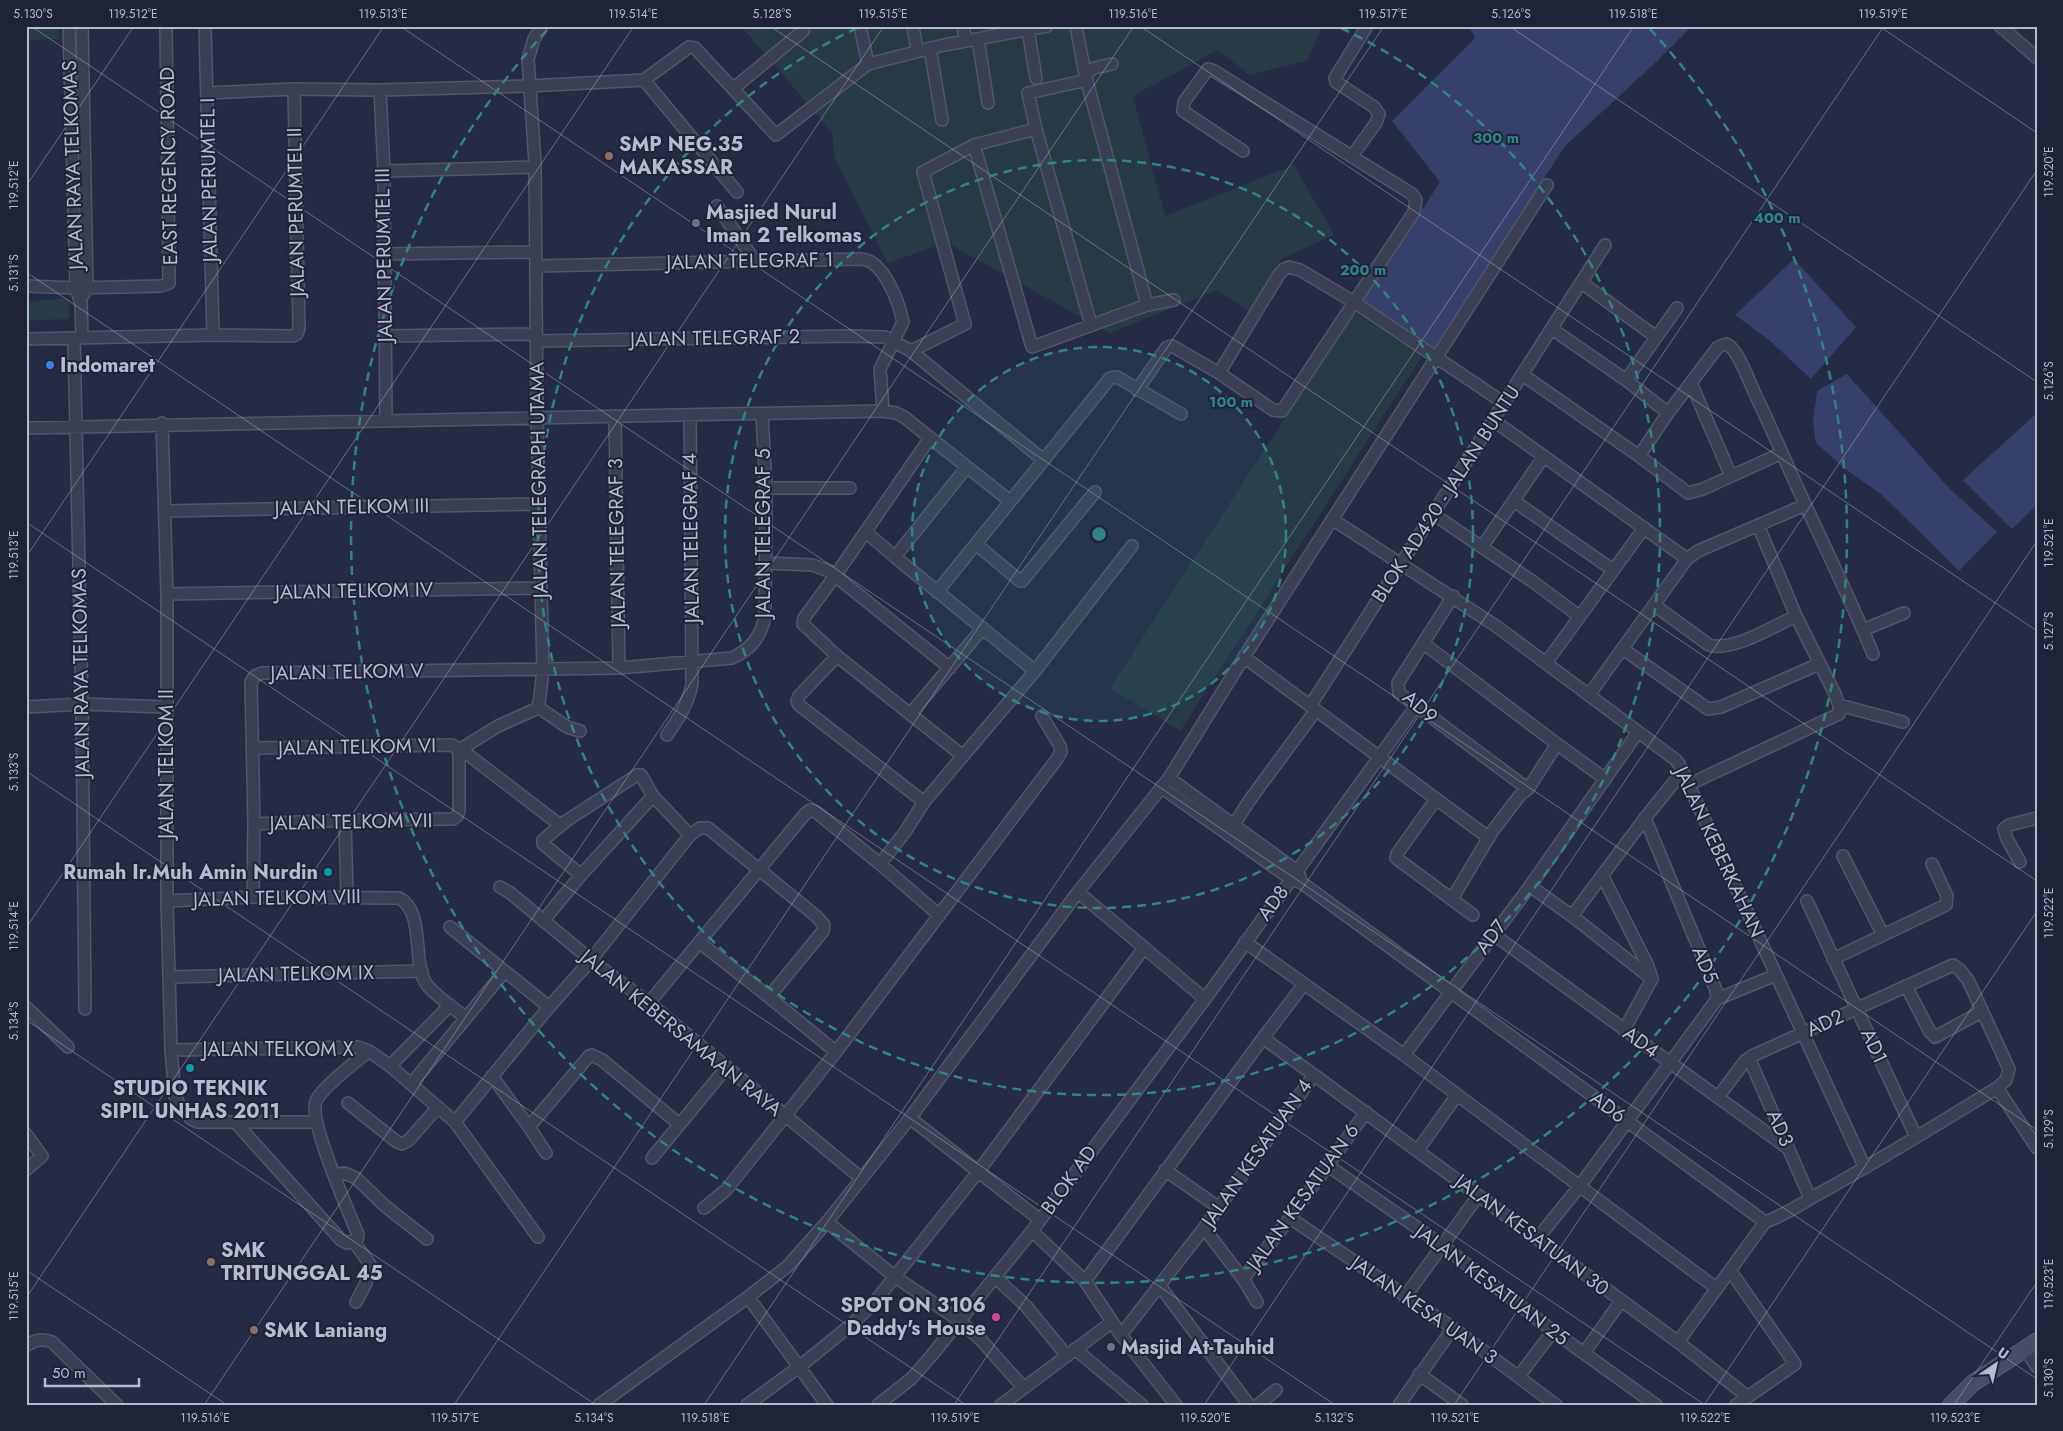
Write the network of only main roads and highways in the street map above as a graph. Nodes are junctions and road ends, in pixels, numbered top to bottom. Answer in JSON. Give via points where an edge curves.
{"nodes":[{"id":1,"x":2031,"y":1344,"type":"edge"},
{"id":2,"x":1951,"y":1405,"type":"edge"}],
"edges":[{"from":1,"to":2,"type":"main road","via":[[1974,1383]]}]}
